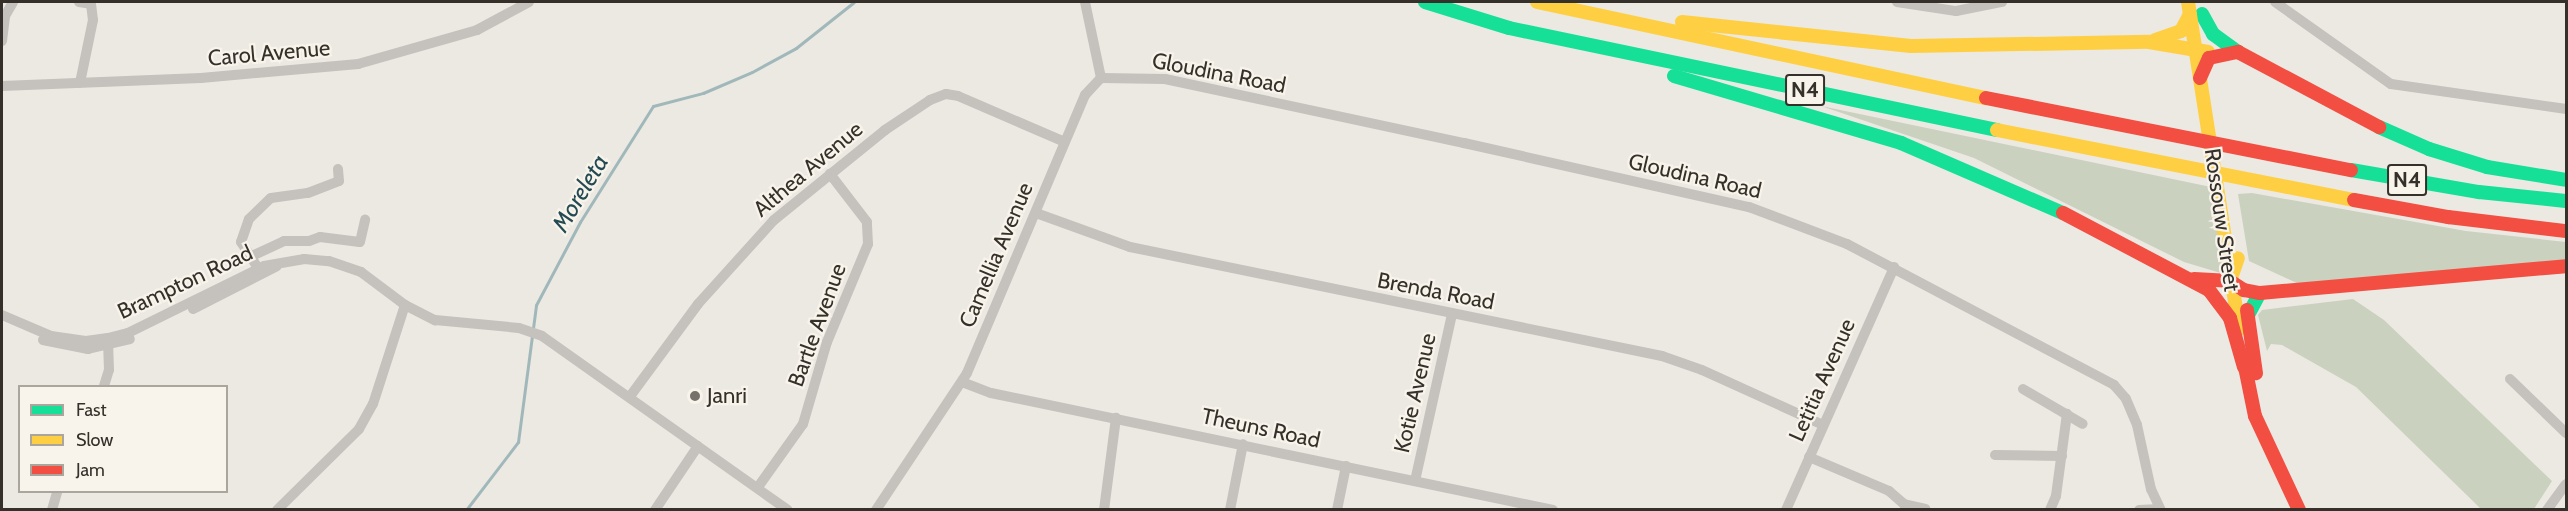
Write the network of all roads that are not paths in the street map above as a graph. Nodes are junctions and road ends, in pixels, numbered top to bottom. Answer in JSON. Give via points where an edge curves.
{"nodes":[{"id":1,"x":14,"y":2,"type":"edge"},
{"id":2,"x":79,"y":2,"type":"edge"},
{"id":3,"x":529,"y":2,"type":"edge"},
{"id":4,"x":1085,"y":2,"type":"edge"},
{"id":5,"x":1425,"y":2,"type":"edge"},
{"id":6,"x":1538,"y":2,"type":"edge"},
{"id":7,"x":1897,"y":2,"type":"edge"},
{"id":8,"x":2002,"y":2,"type":"edge"},
{"id":9,"x":2275,"y":2,"type":"edge"},
{"id":10,"x":2194,"y":8,"type":"edge"},
{"id":11,"x":1580,"y":14,"type":"junction"},
{"id":12,"x":1509,"y":28,"type":"junction"},
{"id":13,"x":2,"y":41,"type":"edge"},
{"id":14,"x":2149,"y":42,"type":"junction"},
{"id":15,"x":2204,"y":52,"type":"junction"},
{"id":16,"x":2238,"y":52,"type":"junction"},
{"id":17,"x":1101,"y":78,"type":"junction"},
{"id":18,"x":80,"y":83,"type":"junction"},
{"id":19,"x":2,"y":86,"type":"edge"},
{"id":20,"x":2566,"y":109,"type":"edge"},
{"id":21,"x":1065,"y":142,"type":"junction"},
{"id":22,"x":338,"y":169,"type":"dead end"},
{"id":23,"x":830,"y":174,"type":"junction"},
{"id":24,"x":2566,"y":180,"type":"edge"},
{"id":25,"x":2566,"y":201,"type":"edge"},
{"id":26,"x":1036,"y":213,"type":"junction"},
{"id":27,"x":365,"y":220,"type":"dead end"},
{"id":28,"x":2566,"y":231,"type":"edge"},
{"id":29,"x":335,"y":240,"type":"junction"},
{"id":30,"x":252,"y":256,"type":"junction"},
{"id":31,"x":2238,"y":258,"type":"junction"},
{"id":32,"x":286,"y":261,"type":"junction"},
{"id":33,"x":329,"y":261,"type":"junction"},
{"id":34,"x":2566,"y":266,"type":"edge"},
{"id":35,"x":1894,"y":267,"type":"junction"},
{"id":36,"x":258,"y":268,"type":"junction"},
{"id":37,"x":2188,"y":277,"type":"junction"},
{"id":38,"x":2230,"y":281,"type":"junction"},
{"id":39,"x":2244,"y":290,"type":"junction"},
{"id":40,"x":2260,"y":293,"type":"junction"},
{"id":41,"x":405,"y":305,"type":"junction"},
{"id":42,"x":1452,"y":314,"type":"junction"},
{"id":43,"x":2,"y":315,"type":"edge"},
{"id":44,"x":2247,"y":317,"type":"junction"},
{"id":45,"x":2,"y":322,"type":"edge"},
{"id":46,"x":109,"y":342,"type":"junction"},
{"id":47,"x":2244,"y":367,"type":"junction"},
{"id":48,"x":2510,"y":379,"type":"dead end"},
{"id":49,"x":962,"y":382,"type":"junction"},
{"id":50,"x":105,"y":385,"type":"edge"},
{"id":51,"x":2023,"y":389,"type":"dead end"},
{"id":52,"x":631,"y":395,"type":"junction"},
{"id":53,"x":2067,"y":414,"type":"junction"},
{"id":54,"x":1116,"y":418,"type":"junction"},
{"id":55,"x":2084,"y":424,"type":"dead end"},
{"id":56,"x":1823,"y":425,"type":"junction"},
{"id":57,"x":2566,"y":433,"type":"edge"},
{"id":58,"x":2264,"y":436,"type":"junction"},
{"id":59,"x":1243,"y":444,"type":"junction"},
{"id":60,"x":698,"y":446,"type":"junction"},
{"id":61,"x":1995,"y":455,"type":"dead end"},
{"id":62,"x":2062,"y":456,"type":"junction"},
{"id":63,"x":1809,"y":457,"type":"junction"},
{"id":64,"x":1346,"y":466,"type":"junction"},
{"id":65,"x":1415,"y":481,"type":"junction"},
{"id":66,"x":758,"y":487,"type":"junction"},
{"id":67,"x":2563,"y":488,"type":"edge"},
{"id":68,"x":57,"y":493,"type":"edge"},
{"id":69,"x":1925,"y":509,"type":"edge"},
{"id":70,"x":2161,"y":509,"type":"edge"},
{"id":71,"x":52,"y":510,"type":"edge"},
{"id":72,"x":278,"y":510,"type":"edge"},
{"id":73,"x":655,"y":510,"type":"edge"},
{"id":74,"x":788,"y":510,"type":"edge"},
{"id":75,"x":876,"y":510,"type":"edge"},
{"id":76,"x":1104,"y":510,"type":"edge"},
{"id":77,"x":1230,"y":510,"type":"edge"},
{"id":78,"x":1337,"y":510,"type":"edge"},
{"id":79,"x":1553,"y":510,"type":"edge"},
{"id":80,"x":1786,"y":510,"type":"edge"},
{"id":81,"x":2050,"y":510,"type":"edge"},
{"id":82,"x":2139,"y":510,"type":"edge"},
{"id":83,"x":2300,"y":510,"type":"edge"},
{"id":84,"x":2547,"y":510,"type":"edge"}],
"edges":[{"from":1,"to":13,"type":"street","via":[[6,16]]},
{"from":2,"to":18,"type":"street","via":[[91,4],[93,20]]},
{"from":3,"to":18,"type":"street","name":"Carol Avenue","via":[[471,32],[358,64],[201,78]]},
{"from":4,"to":17,"type":"street"},
{"from":5,"to":12,"type":"main road","number":"N4"},
{"from":6,"to":11,"type":"main road","number":"N4"},
{"from":7,"to":8,"type":"street","via":[[1956,11]]},
{"from":9,"to":20,"type":"street","via":[[2391,84]]},
{"from":10,"to":14,"type":"main road","via":[[2184,28],[2175,35]]},
{"from":10,"to":15,"type":"main road","name":"Rossouw Street"},
{"from":10,"to":16,"type":"main road","via":[[2213,34]]},
{"from":11,"to":14,"type":"main road","via":[[1911,46]]},
{"from":11,"to":25,"type":"main road","number":"N4","via":[[2248,153],[2457,189]]},
{"from":12,"to":28,"type":"main road","number":"N4","via":[[2187,170],[2448,217]]},
{"from":12,"to":37,"type":"main road","via":[[1901,143],[2000,183]]},
{"from":14,"to":15,"type":"main road"},
{"from":15,"to":16,"type":"main road"},
{"from":15,"to":31,"type":"main road","name":"Rossouw Street"},
{"from":15,"to":38,"type":"main road","name":"Rossouw Street","via":[[2200,78]]},
{"from":16,"to":24,"type":"main road","via":[[2350,114],[2429,149],[2487,167]]},
{"from":17,"to":21,"type":"street","name":"Camellia Avenue","via":[[1085,95]]},
{"from":17,"to":35,"type":"street","name":"Gloudina Road","via":[[1165,79],[1749,207],[1854,247]]},
{"from":18,"to":19,"type":"street","name":"Carol Avenue"},
{"from":21,"to":23,"type":"street","name":"Althea Avenue","via":[[946,94],[890,126]]},
{"from":21,"to":26,"type":"street","name":"Camellia Avenue"},
{"from":22,"to":30,"type":"street","via":[[339,181],[308,193],[271,198],[259,208],[241,237]]},
{"from":23,"to":52,"type":"street","name":"Althea Avenue","via":[[774,220],[698,304]]},
{"from":23,"to":66,"type":"street","name":"Bartle Avenue","via":[[867,222],[868,244],[827,342],[803,424]]},
{"from":26,"to":42,"type":"street","name":"Brenda Road","via":[[1130,246]]},
{"from":26,"to":49,"type":"street","name":"Camellia Avenue"},
{"from":27,"to":29,"type":"street","via":[[360,242]]},
{"from":29,"to":30,"type":"street","via":[[320,237],[284,241]]},
{"from":29,"to":33,"type":"street"},
{"from":30,"to":36,"type":"street"},
{"from":31,"to":38,"type":"main road"},
{"from":31,"to":39,"type":"main road","name":"Rossouw Street"},
{"from":32,"to":33,"type":"street","name":"Brampton Road"},
{"from":32,"to":36,"type":"street","name":"Brampton Road"},
{"from":32,"to":46,"type":"street","name":"Brampton Road"},
{"from":33,"to":41,"type":"street","name":"Brampton Road","via":[[361,272]]},
{"from":34,"to":40,"type":"main road"},
{"from":35,"to":56,"type":"street","name":"Letitia Avenue"},
{"from":35,"to":70,"type":"street","name":"Gloudina Road","via":[[2114,385],[2126,399],[2137,425],[2151,489]]},
{"from":36,"to":46,"type":"street","name":"Brampton Road"},
{"from":37,"to":38,"type":"main road","via":[[2207,283]]},
{"from":37,"to":47,"type":"main road","via":[[2224,305]]},
{"from":38,"to":39,"type":"main road"},
{"from":38,"to":47,"type":"main road","name":"Rossouw Street"},
{"from":39,"to":40,"type":"main road"},
{"from":39,"to":44,"type":"main road","name":"Rossouw Street"},
{"from":40,"to":44,"type":"main road"},
{"from":41,"to":52,"type":"street","name":"Brampton Road","via":[[435,320],[529,330]]},
{"from":41,"to":72,"type":"street","via":[[373,404],[359,429]]},
{"from":42,"to":56,"type":"street","name":"Brenda Road","via":[[1662,356]]},
{"from":42,"to":65,"type":"street","name":"Kotie Avenue"},
{"from":43,"to":46,"type":"street","via":[[51,336]]},
{"from":44,"to":58,"type":"main road","name":"Rossouw Street"},
{"from":45,"to":46,"type":"street","via":[[68,347]]},
{"from":46,"to":50,"type":"street","name":"Brampton Road"},
{"from":47,"to":58,"type":"main road","name":"Rossouw Street","via":[[2255,416]]},
{"from":48,"to":57,"type":"street"},
{"from":49,"to":54,"type":"street","name":"Theuns Road","via":[[991,393]]},
{"from":49,"to":75,"type":"street","name":"Camellia Avenue"},
{"from":51,"to":53,"type":"street"},
{"from":52,"to":60,"type":"street","name":"Brampton Road"},
{"from":53,"to":55,"type":"street"},
{"from":53,"to":62,"type":"street"},
{"from":54,"to":59,"type":"street","name":"Theuns Road"},
{"from":54,"to":76,"type":"street"},
{"from":56,"to":63,"type":"street","name":"Letitia Avenue"},
{"from":58,"to":83,"type":"main road","name":"Rossouw Street"},
{"from":59,"to":64,"type":"street","name":"Theuns Road"},
{"from":59,"to":77,"type":"street"},
{"from":60,"to":66,"type":"street","name":"Brampton Road"},
{"from":60,"to":73,"type":"street"},
{"from":61,"to":62,"type":"street"},
{"from":62,"to":81,"type":"street"},
{"from":63,"to":69,"type":"street","via":[[1889,491],[1904,504]]},
{"from":63,"to":80,"type":"street","name":"Letitia Avenue"},
{"from":64,"to":65,"type":"street","name":"Theuns Road"},
{"from":64,"to":78,"type":"street"},
{"from":65,"to":79,"type":"street","name":"Theuns Road"},
{"from":66,"to":74,"type":"street","name":"Brampton Road"},
{"from":67,"to":84,"type":"street"},
{"from":68,"to":71,"type":"street"},
{"from":70,"to":82,"type":"street"}]}
